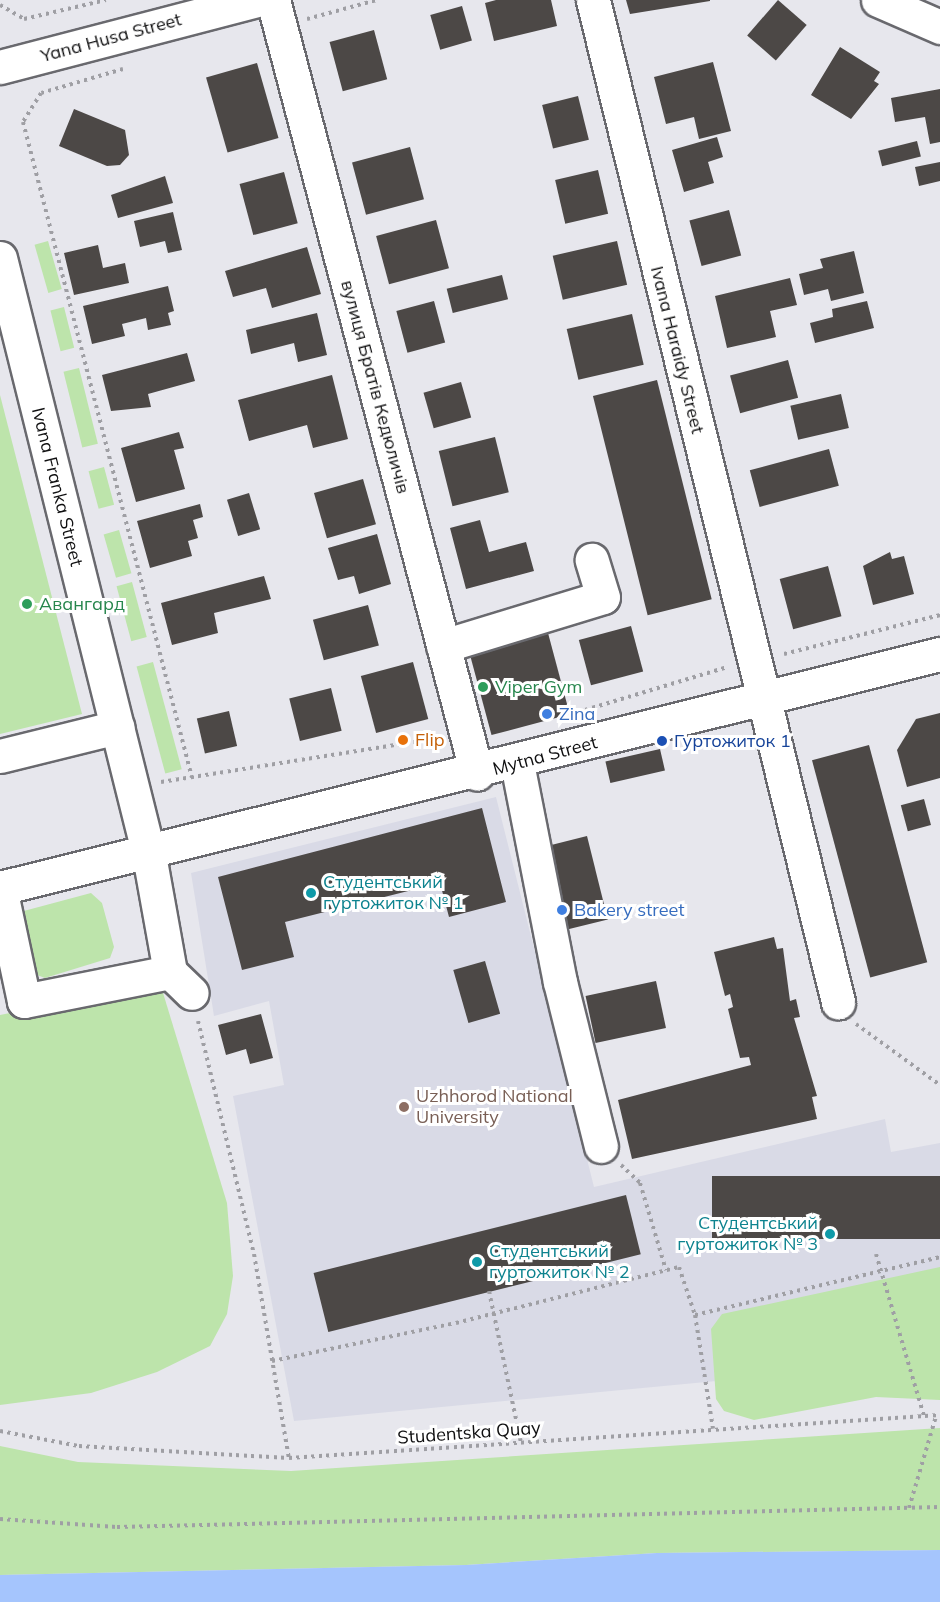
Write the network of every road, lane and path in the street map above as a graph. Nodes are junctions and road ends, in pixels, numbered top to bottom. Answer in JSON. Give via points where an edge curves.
{"nodes":[{"id":1,"x":106,"y":0,"type":"edge"},
{"id":2,"x":258,"y":0,"type":"edge"},
{"id":3,"x":377,"y":0,"type":"edge"},
{"id":4,"x":593,"y":0,"type":"edge"},
{"id":5,"x":878,"y":0,"type":"edge"},
{"id":6,"x":0,"y":5,"type":"edge"},
{"id":7,"x":276,"y":13,"type":"edge"},
{"id":8,"x":940,"y":27,"type":"edge"},
{"id":9,"x":0,"y":67,"type":"edge"},
{"id":10,"x":129,"y":67,"type":"dead end"},
{"id":11,"x":0,"y":258,"type":"edge"},
{"id":12,"x":592,"y":560,"type":"dead end"},
{"id":13,"x":940,"y":615,"type":"edge"},
{"id":14,"x":443,"y":646,"type":"junction"},
{"id":15,"x":940,"y":654,"type":"edge"},
{"id":16,"x":753,"y":660,"type":"junction"},
{"id":17,"x":762,"y":700,"type":"junction"},
{"id":18,"x":580,"y":712,"type":"dead end"},
{"id":19,"x":117,"y":727,"type":"junction"},
{"id":20,"x":465,"y":733,"type":"junction"},
{"id":21,"x":0,"y":756,"type":"edge"},
{"id":22,"x":518,"y":763,"type":"junction"},
{"id":23,"x":477,"y":774,"type":"junction"},
{"id":24,"x":192,"y":778,"type":"junction"},
{"id":25,"x":132,"y":788,"type":"junction"},
{"id":26,"x":149,"y":855,"type":"junction"},
{"id":27,"x":0,"y":887,"type":"edge"},
{"id":28,"x":181,"y":983,"type":"junction"},
{"id":29,"x":838,"y":1002,"type":"joint"},
{"id":30,"x":940,"y":1085,"type":"edge"},
{"id":31,"x":601,"y":1146,"type":"joint"},
{"id":32,"x":876,"y":1254,"type":"dead end"},
{"id":33,"x":940,"y":1257,"type":"edge"},
{"id":34,"x":666,"y":1270,"type":"junction"},
{"id":35,"x":885,"y":1272,"type":"junction"},
{"id":36,"x":489,"y":1291,"type":"dead end"},
{"id":37,"x":495,"y":1313,"type":"junction"},
{"id":38,"x":695,"y":1315,"type":"junction"},
{"id":39,"x":272,"y":1361,"type":"junction"},
{"id":40,"x":938,"y":1415,"type":"edge"},
{"id":41,"x":924,"y":1416,"type":"junction"},
{"id":42,"x":713,"y":1430,"type":"junction"},
{"id":43,"x":0,"y":1431,"type":"edge"},
{"id":44,"x":521,"y":1443,"type":"junction"},
{"id":45,"x":289,"y":1458,"type":"junction"},
{"id":46,"x":940,"y":1507,"type":"edge"},
{"id":47,"x":909,"y":1508,"type":"junction"},
{"id":48,"x":0,"y":1519,"type":"edge"}],
"edges":[{"from":1,"to":6,"type":"path","via":[[24,19]]},
{"from":2,"to":9,"type":"street","name":"Yana Husa Street"},
{"from":3,"to":7,"type":"path"},
{"from":4,"to":16,"type":"street","name":"Ivana Haraidy Street"},
{"from":5,"to":8,"type":"street"},
{"from":7,"to":14,"type":"street","name":"вулиця Братів Кедюличів"},
{"from":10,"to":24,"type":"path","via":[[41,93],[23,122]]},
{"from":11,"to":19,"type":"street","name":"Ivana Franka Street"},
{"from":12,"to":14,"type":"street","via":[[603,597]]},
{"from":13,"to":16,"type":"path"},
{"from":14,"to":20,"type":"street","name":"вулиця Братів Кедюличів"},
{"from":15,"to":17,"type":"street","name":"Mytna Street"},
{"from":16,"to":17,"type":"street","name":"Ivana Haraidy Street"},
{"from":16,"to":18,"type":"path"},
{"from":17,"to":22,"type":"street","name":"Mytna Street"},
{"from":17,"to":29,"type":"street","name":"Ivana Haraidy Street"},
{"from":19,"to":21,"type":"street"},
{"from":19,"to":25,"type":"street","name":"Ivana Franka Street"},
{"from":20,"to":23,"type":"street","name":"вулиця Братів Кедюличів"},
{"from":20,"to":24,"type":"path"},
{"from":22,"to":23,"type":"street","name":"Mytna Street"},
{"from":22,"to":31,"type":"street","via":[[560,982]]},
{"from":23,"to":26,"type":"street","name":"Mytna Street"},
{"from":24,"to":25,"type":"path"},
{"from":25,"to":26,"type":"street","name":"Ivana Franka Street"},
{"from":26,"to":27,"type":"street","name":"Mytna Street"},
{"from":26,"to":28,"type":"street","name":"Ivana Franka Street"},
{"from":27,"to":28,"type":"street","via":[[24,1001]]},
{"from":28,"to":39,"type":"path","via":[[254,1254]]},
{"from":29,"to":30,"type":"path","via":[[888,1052]]},
{"from":31,"to":34,"type":"path","via":[[640,1183]]},
{"from":32,"to":35,"type":"path"},
{"from":33,"to":35,"type":"path"},
{"from":34,"to":37,"type":"path"},
{"from":34,"to":38,"type":"path","via":[[679,1267]]},
{"from":35,"to":38,"type":"path"},
{"from":35,"to":41,"type":"path"},
{"from":36,"to":37,"type":"path"},
{"from":37,"to":39,"type":"path"},
{"from":37,"to":44,"type":"path"},
{"from":38,"to":42,"type":"path"},
{"from":39,"to":45,"type":"path"},
{"from":40,"to":41,"type":"path","name":"Studentska Quay"},
{"from":40,"to":47,"type":"path"},
{"from":41,"to":42,"type":"path","name":"Studentska Quay"},
{"from":42,"to":44,"type":"path","name":"Studentska Quay"},
{"from":43,"to":45,"type":"path","name":"Studentska Quay","via":[[79,1446]]},
{"from":44,"to":45,"type":"path","name":"Studentska Quay"},
{"from":46,"to":47,"type":"path"},
{"from":47,"to":48,"type":"path","via":[[117,1527]]}]}
